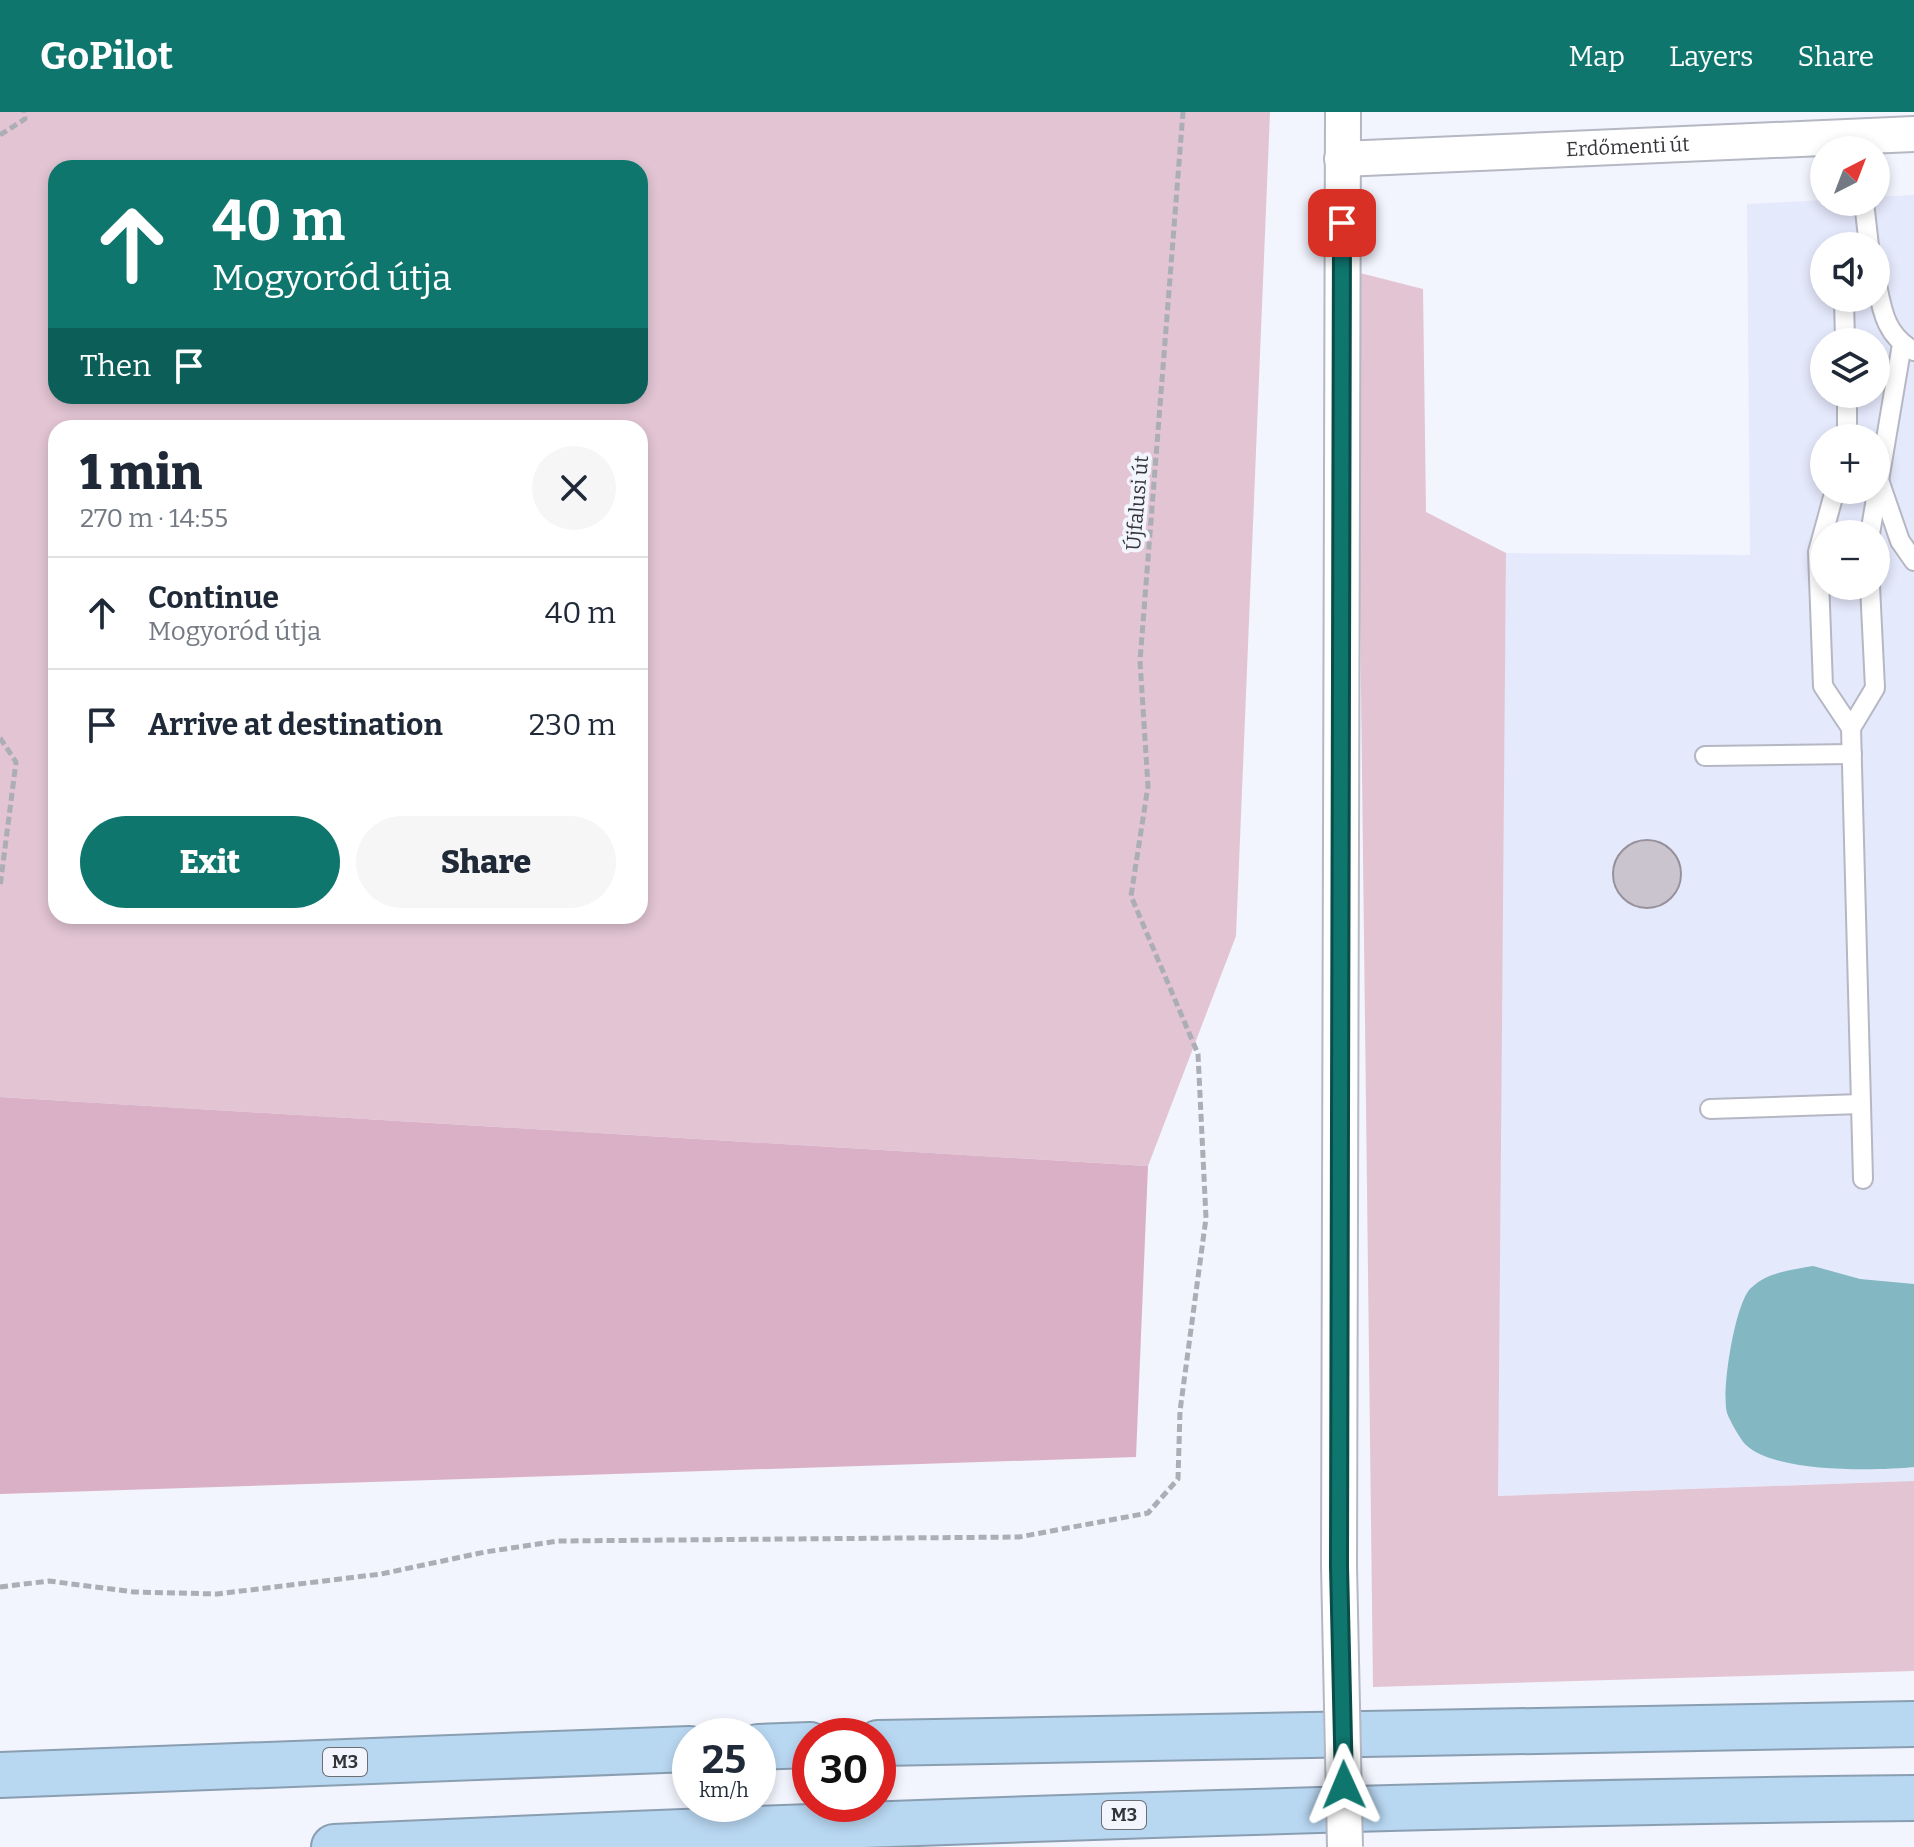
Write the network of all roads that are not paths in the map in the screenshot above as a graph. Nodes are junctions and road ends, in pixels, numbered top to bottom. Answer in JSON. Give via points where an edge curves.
{"nodes":[{"id":1,"x":1343,"y":112,"type":"edge"},
{"id":2,"x":1914,"y":134,"type":"edge"},
{"id":3,"x":1890,"y":138,"type":"edge"},
{"id":4,"x":1810,"y":145,"type":"edge"},
{"id":5,"x":1342,"y":159,"type":"junction"},
{"id":6,"x":1883,"y":312,"type":"edge"},
{"id":7,"x":1908,"y":347,"type":"edge"},
{"id":8,"x":1890,"y":430,"type":"edge"},
{"id":9,"x":1831,"y":504,"type":"edge"},
{"id":10,"x":1887,"y":504,"type":"edge"},
{"id":11,"x":1914,"y":561,"type":"edge"},
{"id":12,"x":1871,"y":600,"type":"edge"},
{"id":13,"x":1851,"y":728,"type":"junction"},
{"id":14,"x":1852,"y":754,"type":"junction"},
{"id":15,"x":1705,"y":756,"type":"dead end"},
{"id":16,"x":1861,"y":1104,"type":"junction"},
{"id":17,"x":1710,"y":1109,"type":"dead end"},
{"id":18,"x":1863,"y":1179,"type":"dead end"},
{"id":19,"x":1914,"y":1724,"type":"edge"},
{"id":20,"x":896,"y":1743,"type":"edge"},
{"id":21,"x":672,"y":1750,"type":"edge"},
{"id":22,"x":0,"y":1775,"type":"edge"},
{"id":23,"x":1914,"y":1798,"type":"edge"},
{"id":24,"x":334,"y":1847,"type":"edge"},
{"id":25,"x":1345,"y":1847,"type":"edge"}],
"edges":[{"from":1,"to":5,"type":"street"},
{"from":2,"to":3,"type":"street","name":"Erdőmenti út"},
{"from":4,"to":5,"type":"street","name":"Erdőmenti út"},
{"from":5,"to":25,"type":"street","bridge":true,"via":[[1339,1566]]},
{"from":6,"to":7,"type":"lane","via":[[1893,336]]},
{"from":7,"to":8,"type":"lane"},
{"from":9,"to":13,"type":"lane","via":[[1818,552],[1823,686]]},
{"from":10,"to":11,"type":"lane","via":[[1900,541]]},
{"from":12,"to":13,"type":"lane","via":[[1875,688]]},
{"from":13,"to":14,"type":"lane"},
{"from":14,"to":15,"type":"lane"},
{"from":14,"to":16,"type":"lane"},
{"from":16,"to":17,"type":"lane"},
{"from":16,"to":18,"type":"lane"},
{"from":19,"to":20,"type":"highway"},
{"from":21,"to":22,"type":"highway","number":"M3"},
{"from":23,"to":24,"type":"highway","number":"M3","via":[[884,1822]]}]}
